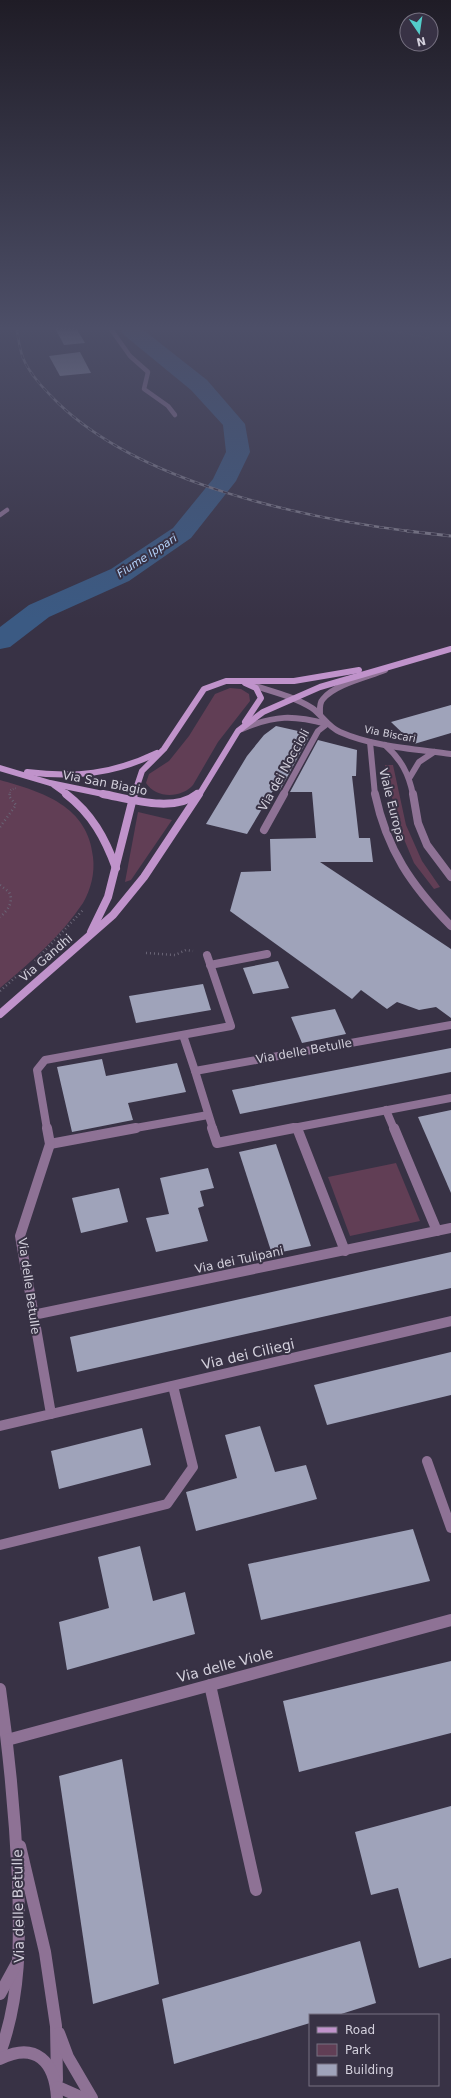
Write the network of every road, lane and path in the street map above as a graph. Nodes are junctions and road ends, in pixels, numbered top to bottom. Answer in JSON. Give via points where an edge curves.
{"nodes":[{"id":1,"x":7,"y":510,"type":"dead end"},
{"id":2,"x":0,"y":515,"type":"edge"},
{"id":3,"x":451,"y":649,"type":"edge"},
{"id":4,"x":412,"y":659,"type":"junction"},
{"id":5,"x":244,"y":683,"type":"junction"},
{"id":6,"x":292,"y":698,"type":"junction"},
{"id":7,"x":320,"y":714,"type":"junction"},
{"id":8,"x":327,"y":724,"type":"junction"},
{"id":9,"x":238,"y":731,"type":"junction"},
{"id":10,"x":370,"y":742,"type":"junction"},
{"id":11,"x":385,"y":744,"type":"junction"},
{"id":12,"x":164,"y":749,"type":"junction"},
{"id":13,"x":434,"y":752,"type":"junction"},
{"id":14,"x":451,"y":754,"type":"edge"},
{"id":15,"x":0,"y":768,"type":"edge"},
{"id":16,"x":410,"y":777,"type":"junction"},
{"id":17,"x":50,"y":783,"type":"junction"},
{"id":18,"x":22,"y":786,"type":"dead end"},
{"id":19,"x":203,"y":788,"type":"junction"},
{"id":20,"x":132,"y":800,"type":"junction"},
{"id":21,"x":0,"y":827,"type":"edge"},
{"id":22,"x":264,"y":830,"type":"dead end"},
{"id":23,"x":116,"y":869,"type":"junction"},
{"id":24,"x":451,"y":877,"type":"edge"},
{"id":25,"x":0,"y":885,"type":"edge"},
{"id":26,"x":86,"y":905,"type":"dead end"},
{"id":27,"x":0,"y":917,"type":"edge"},
{"id":28,"x":451,"y":926,"type":"edge"},
{"id":29,"x":89,"y":936,"type":"junction"},
{"id":30,"x":193,"y":951,"type":"dead end"},
{"id":31,"x":146,"y":953,"type":"dead end"},
{"id":32,"x":267,"y":954,"type":"dead end"},
{"id":33,"x":207,"y":955,"type":"dead end"},
{"id":34,"x":210,"y":965,"type":"junction"},
{"id":35,"x":0,"y":991,"type":"edge"},
{"id":36,"x":0,"y":1014,"type":"edge"},
{"id":37,"x":451,"y":1025,"type":"edge"},
{"id":38,"x":183,"y":1035,"type":"junction"},
{"id":39,"x":194,"y":1071,"type":"junction"},
{"id":40,"x":451,"y":1098,"type":"edge"},
{"id":41,"x":386,"y":1110,"type":"junction"},
{"id":42,"x":208,"y":1115,"type":"junction"},
{"id":43,"x":297,"y":1128,"type":"junction"},
{"id":44,"x":50,"y":1144,"type":"junction"},
{"id":45,"x":451,"y":1228,"type":"edge"},
{"id":46,"x":437,"y":1231,"type":"junction"},
{"id":47,"x":345,"y":1251,"type":"junction"},
{"id":48,"x":33,"y":1315,"type":"junction"},
{"id":49,"x":451,"y":1321,"type":"edge"},
{"id":50,"x":173,"y":1386,"type":"junction"},
{"id":51,"x":50,"y":1414,"type":"junction"},
{"id":52,"x":0,"y":1426,"type":"edge"},
{"id":53,"x":427,"y":1461,"type":"dead end"},
{"id":54,"x":451,"y":1528,"type":"edge"},
{"id":55,"x":0,"y":1545,"type":"edge"},
{"id":56,"x":451,"y":1620,"type":"edge"},
{"id":57,"x":210,"y":1685,"type":"junction"},
{"id":58,"x":0,"y":1690,"type":"edge"},
{"id":59,"x":7,"y":1740,"type":"junction"},
{"id":60,"x":16,"y":1829,"type":"junction"},
{"id":61,"x":256,"y":1890,"type":"dead end"},
{"id":62,"x":20,"y":1957,"type":"junction"},
{"id":63,"x":0,"y":1994,"type":"edge"},
{"id":64,"x":56,"y":2026,"type":"junction"},
{"id":65,"x":0,"y":2053,"type":"edge"},
{"id":66,"x":0,"y":2059,"type":"edge"},
{"id":67,"x":58,"y":2093,"type":"edge"},
{"id":68,"x":83,"y":2098,"type":"edge"},
{"id":69,"x":92,"y":2098,"type":"edge"}],
"edges":[{"from":1,"to":2,"type":"street"},
{"from":3,"to":4,"type":"main road"},
{"from":4,"to":5,"type":"main road","via":[[312,679]]},
{"from":4,"to":6,"type":"main road"},
{"from":4,"to":7,"type":"street","via":[[329,693],[322,700]]},
{"from":5,"to":6,"type":"street"},
{"from":5,"to":9,"type":"main road","name":"Via Gandhi","via":[[256,688],[261,698]]},
{"from":5,"to":12,"type":"main road","via":[[217,683],[204,690]]},
{"from":6,"to":7,"type":"street"},
{"from":6,"to":9,"type":"main road","via":[[263,712]]},
{"from":7,"to":8,"type":"street"},
{"from":8,"to":9,"type":"street","via":[[303,717],[282,716],[260,721]]},
{"from":8,"to":10,"type":"street","name":"Via Biscari","via":[[340,732]]},
{"from":8,"to":22,"type":"street","name":"Via dei Noccioli","via":[[318,731]]},
{"from":9,"to":19,"type":"main road","name":"Via Gandhi"},
{"from":10,"to":11,"type":"street","name":"Via Biscari"},
{"from":10,"to":28,"type":"street","name":"Viale Europa","via":[[370,762],[377,800],[394,853],[415,887]]},
{"from":11,"to":13,"type":"street","name":"Via Biscari"},
{"from":11,"to":16,"type":"street"},
{"from":12,"to":15,"type":"main road","via":[[108,773],[48,775]]},
{"from":12,"to":20,"type":"main road","via":[[142,771]]},
{"from":13,"to":14,"type":"street","name":"Via Biscari"},
{"from":13,"to":16,"type":"street","via":[[422,758]]},
{"from":15,"to":17,"type":"main road","name":"Via San Biagio"},
{"from":16,"to":24,"type":"street","name":"Viale Europa","via":[[418,823],[427,845]]},
{"from":17,"to":20,"type":"main road","name":"Via San Biagio"},
{"from":17,"to":23,"type":"main road","via":[[73,798],[92,817]]},
{"from":18,"to":21,"type":"path","via":[[11,790],[9,796],[16,805]]},
{"from":19,"to":20,"type":"main road","name":"Via San Biagio","via":[[192,798],[169,804]]},
{"from":19,"to":29,"type":"main road","name":"Via Gandhi","via":[[144,877],[113,915]]},
{"from":20,"to":23,"type":"main road"},
{"from":23,"to":29,"type":"main road","via":[[108,897]]},
{"from":25,"to":27,"type":"path","via":[[9,891],[12,898],[11,905]]},
{"from":26,"to":35,"type":"path","via":[[36,961]]},
{"from":29,"to":36,"type":"main road","name":"Via Gandhi"},
{"from":30,"to":31,"type":"path","via":[[186,950],[174,955]]},
{"from":32,"to":34,"type":"street"},
{"from":33,"to":34,"type":"street","name":"Via delle Betulle"},
{"from":34,"to":38,"type":"street","name":"Via delle Betulle","via":[[231,1026]]},
{"from":37,"to":39,"type":"street","name":"Via delle Betulle"},
{"from":38,"to":39,"type":"street"},
{"from":38,"to":44,"type":"street","name":"Via delle Betulle","via":[[45,1060],[37,1070]]},
{"from":39,"to":42,"type":"street"},
{"from":40,"to":41,"type":"street"},
{"from":41,"to":43,"type":"street"},
{"from":41,"to":46,"type":"street"},
{"from":42,"to":43,"type":"street","via":[[217,1143]]},
{"from":42,"to":44,"type":"street"},
{"from":43,"to":47,"type":"street"},
{"from":44,"to":48,"type":"street","name":"Via delle Betulle","via":[[20,1236]]},
{"from":45,"to":46,"type":"street","name":"Via dei Tulipani"},
{"from":46,"to":47,"type":"street","name":"Via dei Tulipani"},
{"from":47,"to":48,"type":"street","name":"Via dei Tulipani"},
{"from":48,"to":51,"type":"street","name":"Via delle Betulle"},
{"from":49,"to":50,"type":"street","name":"Via dei Ciliegi"},
{"from":50,"to":51,"type":"street","name":"Via dei Ciliegi"},
{"from":50,"to":55,"type":"street","via":[[193,1467],[167,1504]]},
{"from":51,"to":52,"type":"street"},
{"from":53,"to":54,"type":"street"},
{"from":56,"to":57,"type":"street","name":"Via delle Viole"},
{"from":57,"to":59,"type":"street","name":"Via delle Viole"},
{"from":57,"to":61,"type":"street"},
{"from":58,"to":59,"type":"street","name":"Via delle Betulle"},
{"from":59,"to":60,"type":"street","name":"Via delle Betulle"},
{"from":60,"to":62,"type":"street","name":"Via delle Betulle"},
{"from":60,"to":64,"type":"street","name":"Via delle Betulle","via":[[45,1952]]},
{"from":62,"to":63,"type":"street"},
{"from":62,"to":65,"type":"street","name":"Via delle Betulle","via":[[9,2031]]},
{"from":64,"to":67,"type":"street","name":"Via delle Betulle"},
{"from":64,"to":69,"type":"street","name":"Via delle Betulle","via":[[68,2057]]},
{"from":66,"to":67,"type":"street","via":[[8,2053],[22,2050],[34,2053],[45,2060],[53,2072]]},
{"from":67,"to":68,"type":"street"}]}
